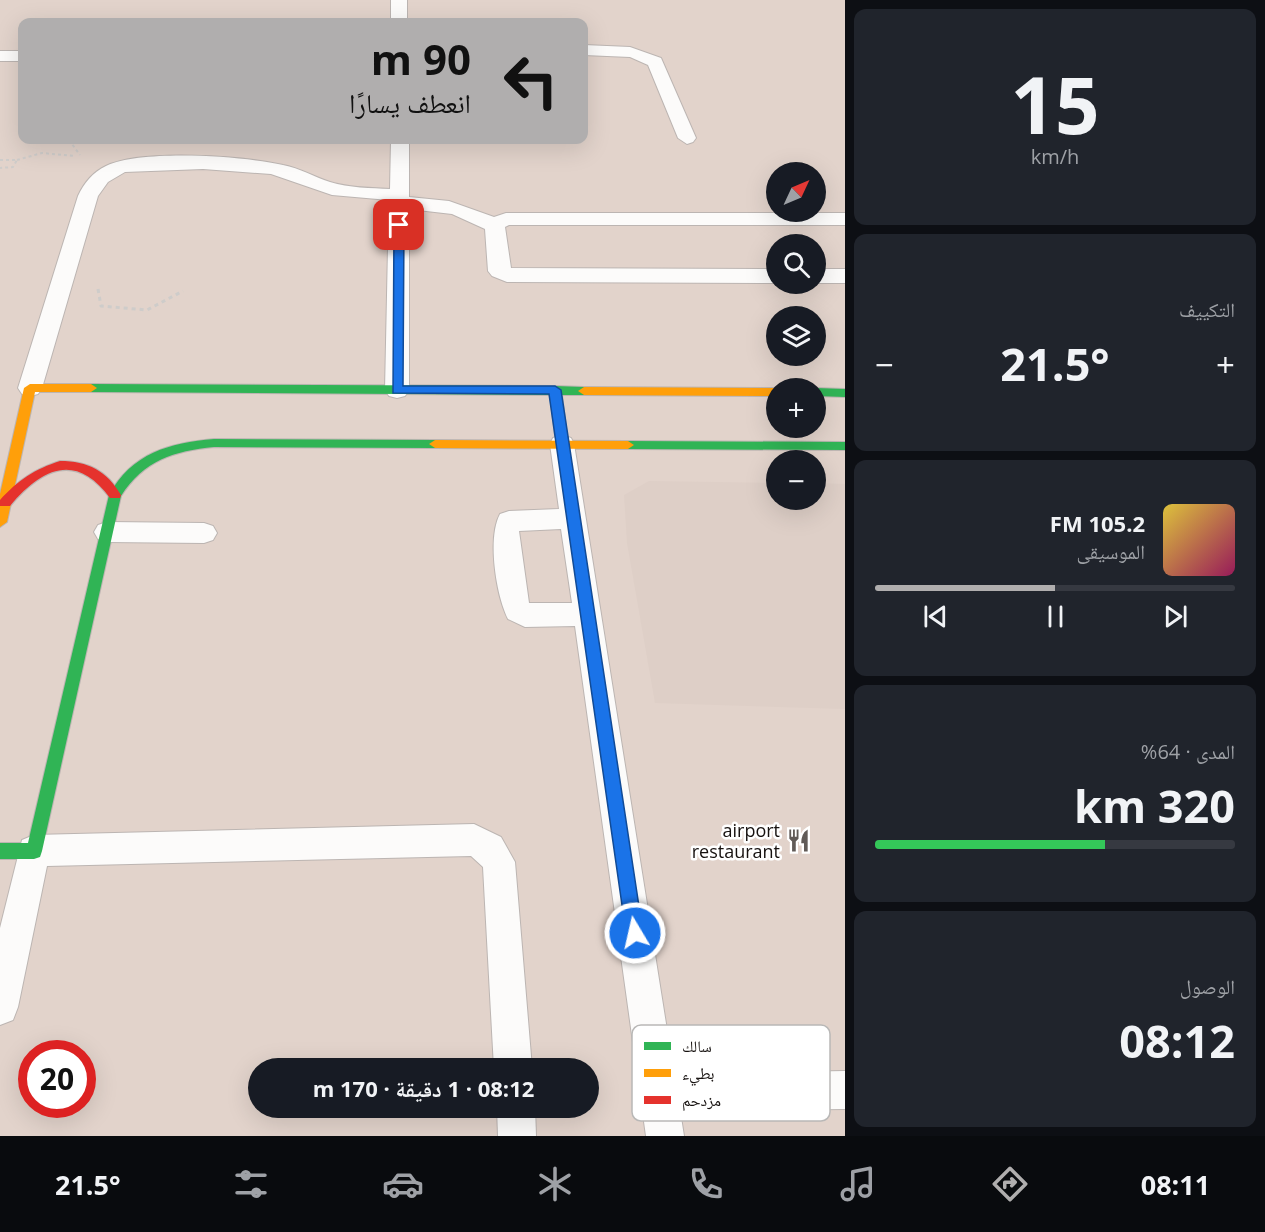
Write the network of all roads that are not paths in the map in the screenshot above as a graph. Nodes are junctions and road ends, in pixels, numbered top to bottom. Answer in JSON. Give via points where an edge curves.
{"nodes":[{"id":1,"x":399,"y":0,"type":"edge"},
{"id":2,"x":399,"y":18,"type":"edge"},
{"id":3,"x":588,"y":50,"type":"edge"},
{"id":4,"x":0,"y":56,"type":"edge"},
{"id":5,"x":18,"y":56,"type":"edge"},
{"id":6,"x":687,"y":138,"type":"dead end"},
{"id":7,"x":400,"y":144,"type":"edge"},
{"id":8,"x":400,"y":199,"type":"junction"},
{"id":9,"x":845,"y":219,"type":"edge"},
{"id":10,"x":495,"y":226,"type":"junction"},
{"id":11,"x":766,"y":276,"type":"edge"},
{"id":12,"x":826,"y":276,"type":"edge"},
{"id":13,"x":845,"y":276,"type":"edge"},
{"id":14,"x":30,"y":388,"type":"junction"},
{"id":15,"x":555,"y":390,"type":"junction"},
{"id":16,"x":766,"y":392,"type":"edge"},
{"id":17,"x":826,"y":392,"type":"edge"},
{"id":18,"x":845,"y":393,"type":"edge"},
{"id":19,"x":397,"y":395,"type":"junction"},
{"id":20,"x":562,"y":444,"type":"junction"},
{"id":21,"x":845,"y":446,"type":"edge"},
{"id":22,"x":115,"y":495,"type":"junction"},
{"id":23,"x":5,"y":503,"type":"junction"},
{"id":24,"x":573,"y":518,"type":"junction"},
{"id":25,"x":0,"y":522,"type":"edge"},
{"id":26,"x":107,"y":532,"type":"junction"},
{"id":27,"x":204,"y":533,"type":"dead end"},
{"id":28,"x":586,"y":614,"type":"junction"},
{"id":29,"x":0,"y":851,"type":"edge"},
{"id":30,"x":34,"y":851,"type":"junction"},
{"id":31,"x":0,"y":1007,"type":"edge"},
{"id":32,"x":649,"y":1025,"type":"edge"},
{"id":33,"x":512,"y":1058,"type":"edge"},
{"id":34,"x":830,"y":1090,"type":"edge"},
{"id":35,"x":845,"y":1090,"type":"edge"},
{"id":36,"x":516,"y":1118,"type":"edge"},
{"id":37,"x":663,"y":1121,"type":"edge"},
{"id":38,"x":517,"y":1136,"type":"edge"},
{"id":39,"x":665,"y":1136,"type":"edge"}],
"edges":[{"from":1,"to":2,"type":"lane"},
{"from":3,"to":6,"type":"lane","via":[[630,51],[656,62]]},
{"from":4,"to":5,"type":"lane"},
{"from":7,"to":8,"type":"lane"},
{"from":8,"to":10,"type":"lane","via":[[465,209]]},
{"from":8,"to":14,"type":"lane","via":[[329,188],[268,168],[156,164],[119,168],[103,175],[92,185]]},
{"from":8,"to":19,"type":"lane"},
{"from":9,"to":10,"type":"lane","via":[[506,219],[497,221]]},
{"from":10,"to":11,"type":"lane","via":[[499,271],[507,275]]},
{"from":12,"to":13,"type":"lane"},
{"from":14,"to":19,"type":"street"},
{"from":14,"to":23,"type":"street"},
{"from":15,"to":16,"type":"street"},
{"from":15,"to":19,"type":"street"},
{"from":15,"to":20,"type":"street"},
{"from":17,"to":18,"type":"street"},
{"from":20,"to":21,"type":"street"},
{"from":20,"to":22,"type":"street","via":[[395,437],[189,444],[143,461]]},
{"from":20,"to":24,"type":"lane"},
{"from":22,"to":23,"type":"street","via":[[110,480],[96,470],[77,465],[34,474],[16,487]]},
{"from":22,"to":26,"type":"street"},
{"from":23,"to":25,"type":"street"},
{"from":24,"to":28,"type":"lane"},
{"from":24,"to":28,"type":"lane","via":[[509,521],[506,528],[513,600],[525,615]]},
{"from":26,"to":27,"type":"lane"},
{"from":26,"to":30,"type":"street"},
{"from":28,"to":32,"type":"lane"},
{"from":29,"to":30,"type":"street"},
{"from":30,"to":31,"type":"lane"},
{"from":30,"to":33,"type":"lane","via":[[474,840],[489,848],[499,862]]},
{"from":34,"to":35,"type":"lane"},
{"from":36,"to":38,"type":"lane"},
{"from":37,"to":39,"type":"lane"}]}
